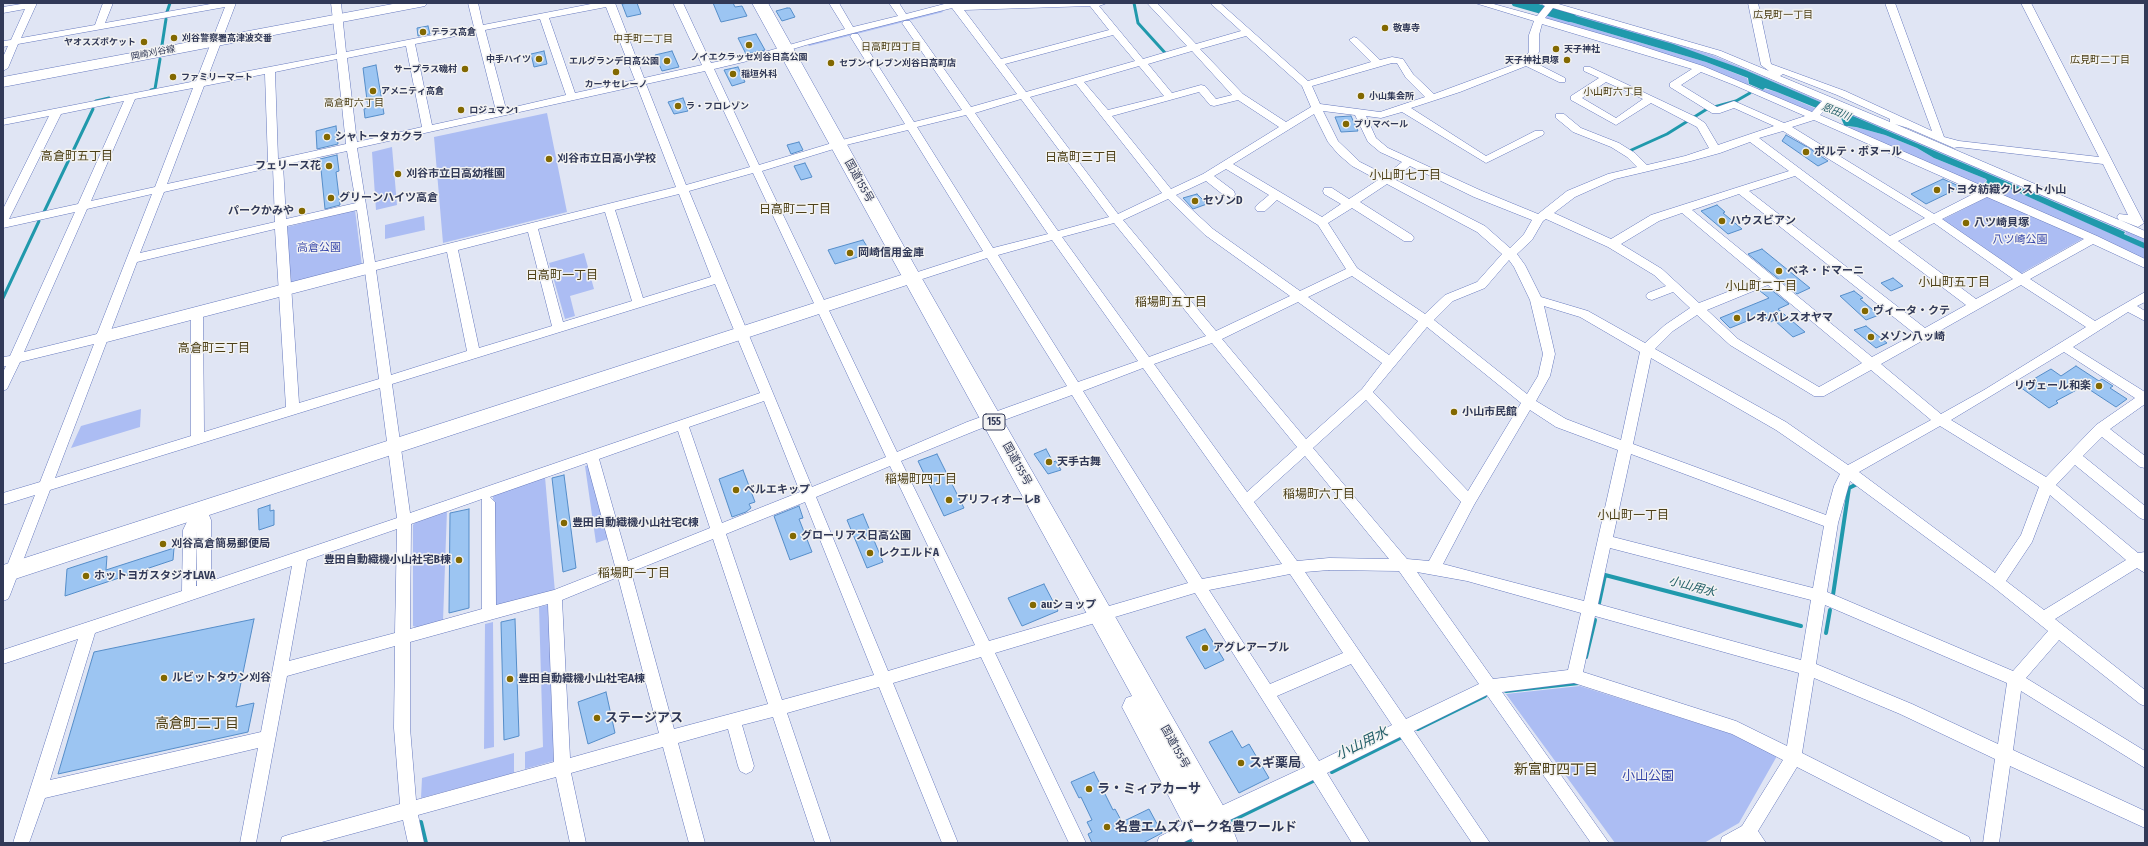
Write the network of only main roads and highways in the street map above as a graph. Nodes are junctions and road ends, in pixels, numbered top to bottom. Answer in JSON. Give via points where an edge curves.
{"nodes":[{"id":1,"x":420,"y":3,"type":"edge"},
{"id":2,"x":750,"y":3,"type":"edge"},
{"id":3,"x":760,"y":3,"type":"edge"},
{"id":4,"x":781,"y":51,"type":"junction"},
{"id":5,"x":3,"y":82,"type":"edge"},
{"id":6,"x":1207,"y":822,"type":"junction"},
{"id":7,"x":1214,"y":843,"type":"edge"},
{"id":8,"x":1224,"y":843,"type":"edge"}],
"edges":[{"from":1,"to":5,"type":"main road","name":"岡崎刈谷線"},
{"from":2,"to":4,"type":"highway","name":"国道155号","number":"155"},
{"from":3,"to":4,"type":"highway","name":"国道155号","number":"155"},
{"from":4,"to":6,"type":"highway","name":"国道155号","number":"155","via":[[906,280],[908,291],[985,421]]},
{"from":6,"to":7,"type":"highway","name":"国道155号","number":"155"},
{"from":6,"to":8,"type":"highway","name":"国道155号","number":"155"}]}
